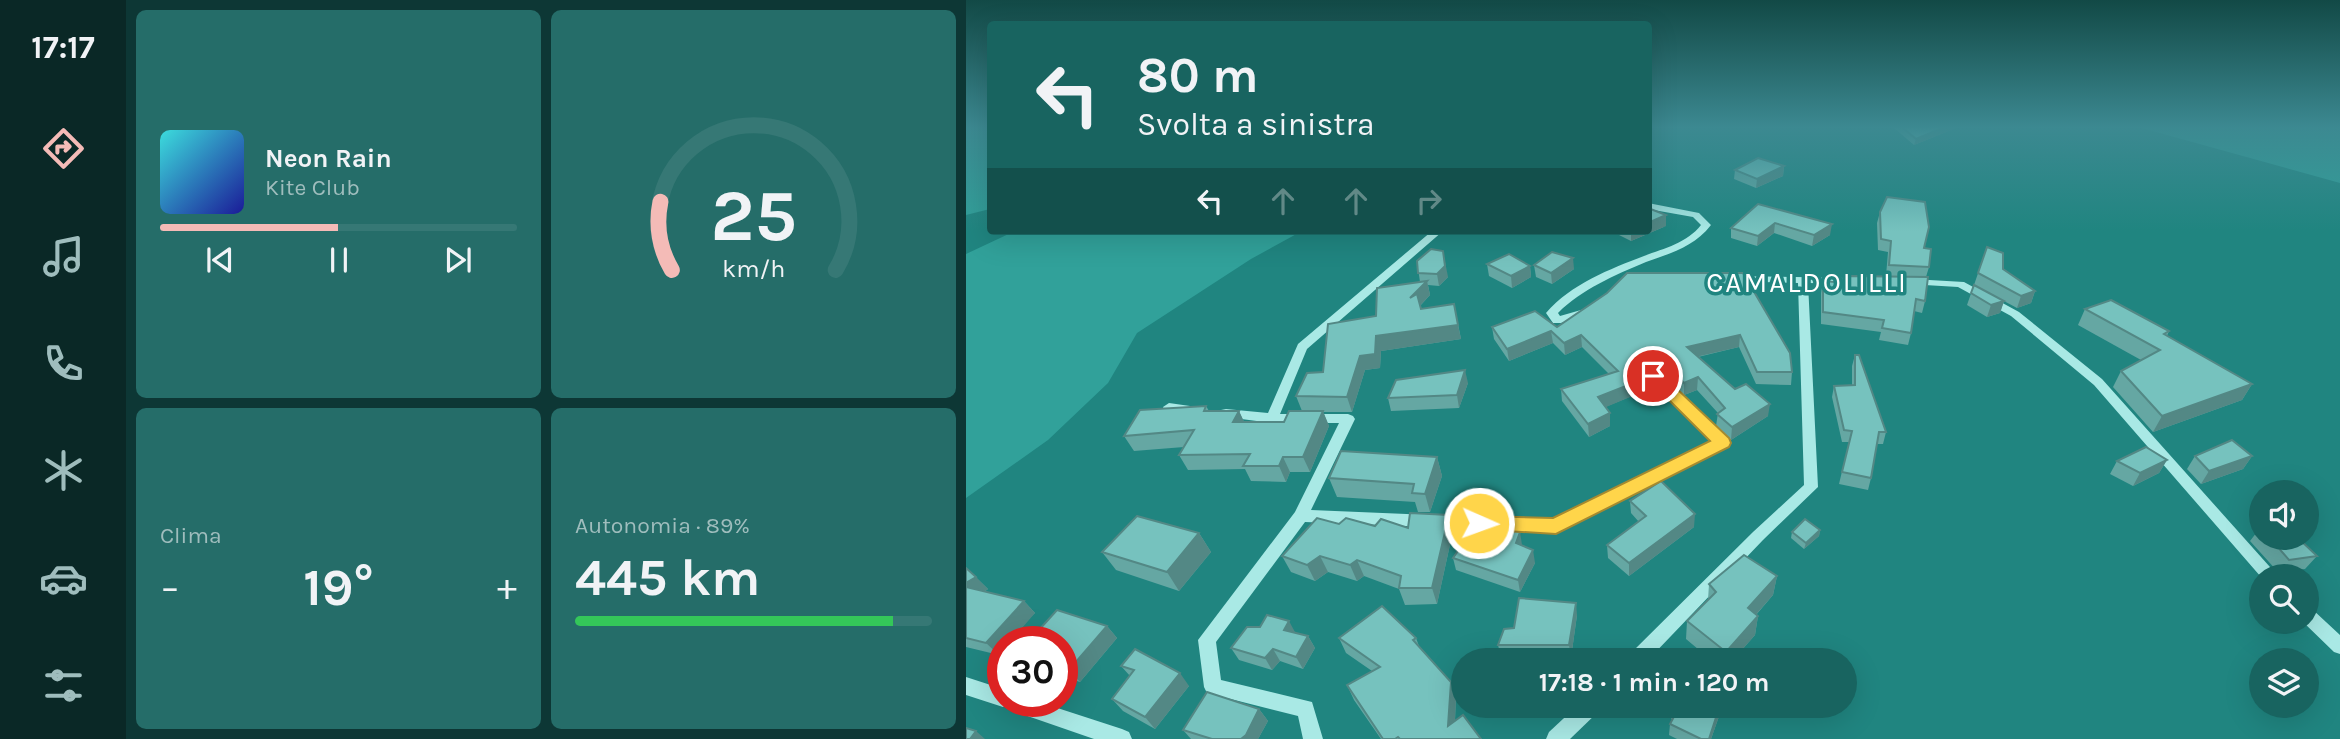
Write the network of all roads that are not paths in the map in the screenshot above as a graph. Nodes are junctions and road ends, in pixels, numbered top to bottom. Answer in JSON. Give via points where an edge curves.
{"nodes":[{"id":1,"x":1652,"y":207,"type":"edge"},
{"id":2,"x":1433,"y":235,"type":"edge"},
{"id":3,"x":1637,"y":279,"type":"edge"},
{"id":4,"x":1720,"y":279,"type":"edge"},
{"id":5,"x":1803,"y":279,"type":"junction"},
{"id":6,"x":1881,"y":281,"type":"edge"},
{"id":7,"x":1894,"y":282,"type":"edge"},
{"id":8,"x":1613,"y":288,"type":"edge"},
{"id":9,"x":1595,"y":305,"type":"edge"},
{"id":10,"x":1653,"y":376,"type":"edge"},
{"id":11,"x":1169,"y":407,"type":"edge"},
{"id":12,"x":1272,"y":418,"type":"junction"},
{"id":13,"x":1301,"y":516,"type":"junction"},
{"id":14,"x":2259,"y":564,"type":"edge"},
{"id":15,"x":2319,"y":626,"type":"edge"},
{"id":16,"x":2340,"y":646,"type":"edge"},
{"id":17,"x":1648,"y":648,"type":"edge"},
{"id":18,"x":966,"y":686,"type":"edge"},
{"id":19,"x":987,"y":693,"type":"edge"},
{"id":20,"x":1057,"y":717,"type":"edge"},
{"id":21,"x":1578,"y":718,"type":"edge"},
{"id":22,"x":1122,"y":739,"type":"edge"},
{"id":23,"x":1313,"y":739,"type":"edge"},
{"id":24,"x":1556,"y":739,"type":"edge"}],
"edges":[{"from":1,"to":9,"type":"street","via":[[1696,215],[1706,225],[1698,238],[1586,288],[1552,313],[1556,321],[1585,314]]},
{"from":2,"to":12,"type":"street","via":[[1302,347]]},
{"from":3,"to":8,"type":"street","via":[[1623,279]]},
{"from":4,"to":5,"type":"street"},
{"from":5,"to":6,"type":"street"},
{"from":5,"to":17,"type":"street","via":[[1811,487]]},
{"from":7,"to":14,"type":"street","via":[[1960,284],[2015,314],[2098,382]]},
{"from":10,"to":13,"type":"street","via":[[1723,443],[1556,526]]},
{"from":11,"to":12,"type":"street"},
{"from":12,"to":13,"type":"street","via":[[1348,419]]},
{"from":13,"to":23,"type":"street","via":[[1207,640],[1213,687],[1305,709]]},
{"from":15,"to":16,"type":"street"},
{"from":18,"to":19,"type":"street"},
{"from":20,"to":22,"type":"street"},
{"from":21,"to":24,"type":"street"}]}
